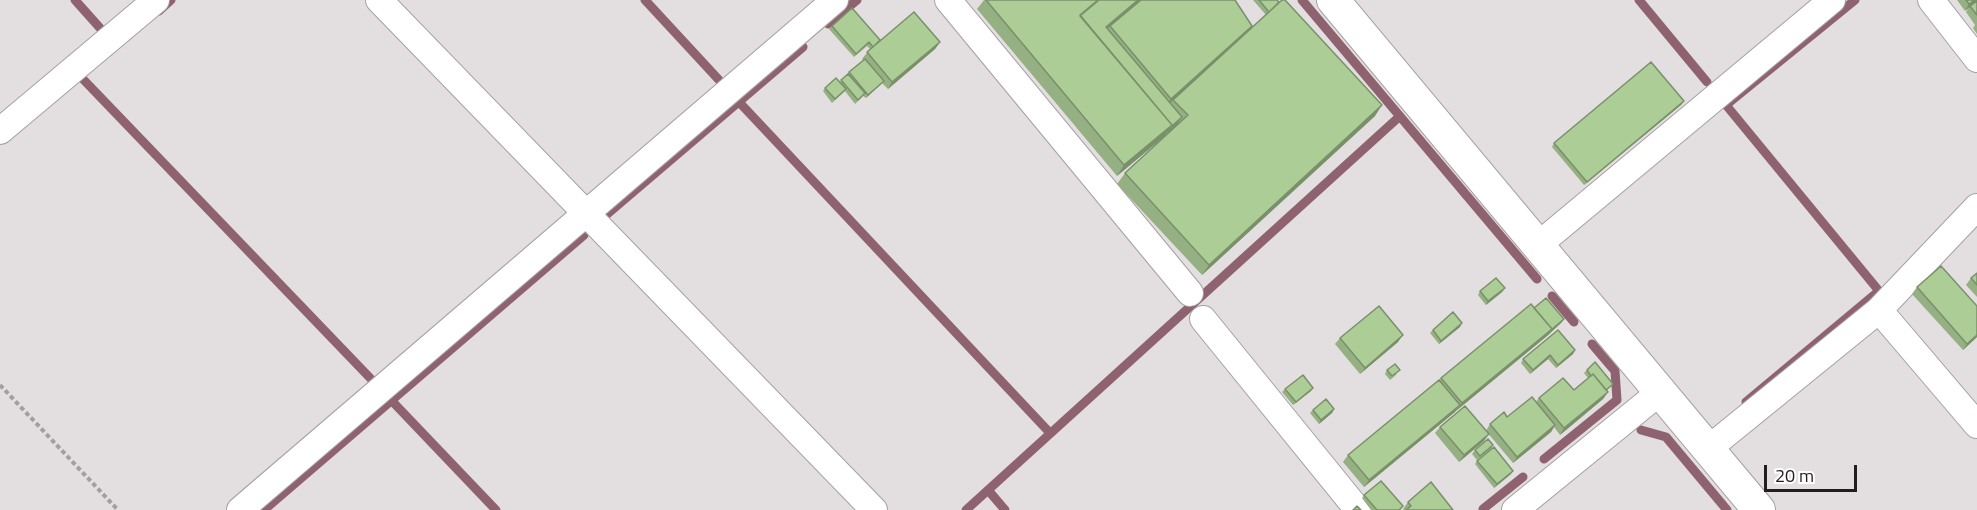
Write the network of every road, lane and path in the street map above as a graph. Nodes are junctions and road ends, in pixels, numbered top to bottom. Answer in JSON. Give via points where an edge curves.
{"nodes":[{"id":1,"x":156,"y":0,"type":"edge"},
{"id":2,"x":379,"y":0,"type":"edge"},
{"id":3,"x":835,"y":0,"type":"edge"},
{"id":4,"x":948,"y":0,"type":"edge"},
{"id":5,"x":1333,"y":0,"type":"edge"},
{"id":6,"x":1832,"y":0,"type":"edge"},
{"id":7,"x":1931,"y":0,"type":"edge"},
{"id":8,"x":1977,"y":59,"type":"edge"},
{"id":9,"x":0,"y":131,"type":"edge"},
{"id":10,"x":1977,"y":207,"type":"edge"},
{"id":11,"x":586,"y":213,"type":"junction"},
{"id":12,"x":1538,"y":246,"type":"junction"},
{"id":13,"x":1190,"y":293,"type":"dead end"},
{"id":14,"x":1880,"y":310,"type":"junction"},
{"id":15,"x":1203,"y":320,"type":"dead end"},
{"id":16,"x":0,"y":385,"type":"edge"},
{"id":17,"x":1660,"y":392,"type":"junction"},
{"id":18,"x":1977,"y":425,"type":"edge"},
{"id":19,"x":1708,"y":449,"type":"junction"},
{"id":20,"x":118,"y":510,"type":"edge"},
{"id":21,"x":240,"y":510,"type":"edge"},
{"id":22,"x":874,"y":510,"type":"edge"},
{"id":23,"x":1358,"y":510,"type":"edge"},
{"id":24,"x":1515,"y":510,"type":"edge"},
{"id":25,"x":1759,"y":510,"type":"edge"}],
"edges":[{"from":1,"to":9,"type":"street"},
{"from":2,"to":11,"type":"street"},
{"from":3,"to":11,"type":"street"},
{"from":4,"to":13,"type":"street"},
{"from":5,"to":12,"type":"street"},
{"from":6,"to":12,"type":"street"},
{"from":7,"to":8,"type":"street"},
{"from":10,"to":14,"type":"street"},
{"from":11,"to":21,"type":"street"},
{"from":11,"to":22,"type":"street"},
{"from":12,"to":17,"type":"street"},
{"from":14,"to":18,"type":"street"},
{"from":14,"to":19,"type":"street"},
{"from":15,"to":23,"type":"street"},
{"from":16,"to":20,"type":"path"},
{"from":17,"to":19,"type":"street"},
{"from":17,"to":24,"type":"street"},
{"from":19,"to":25,"type":"street"}]}
